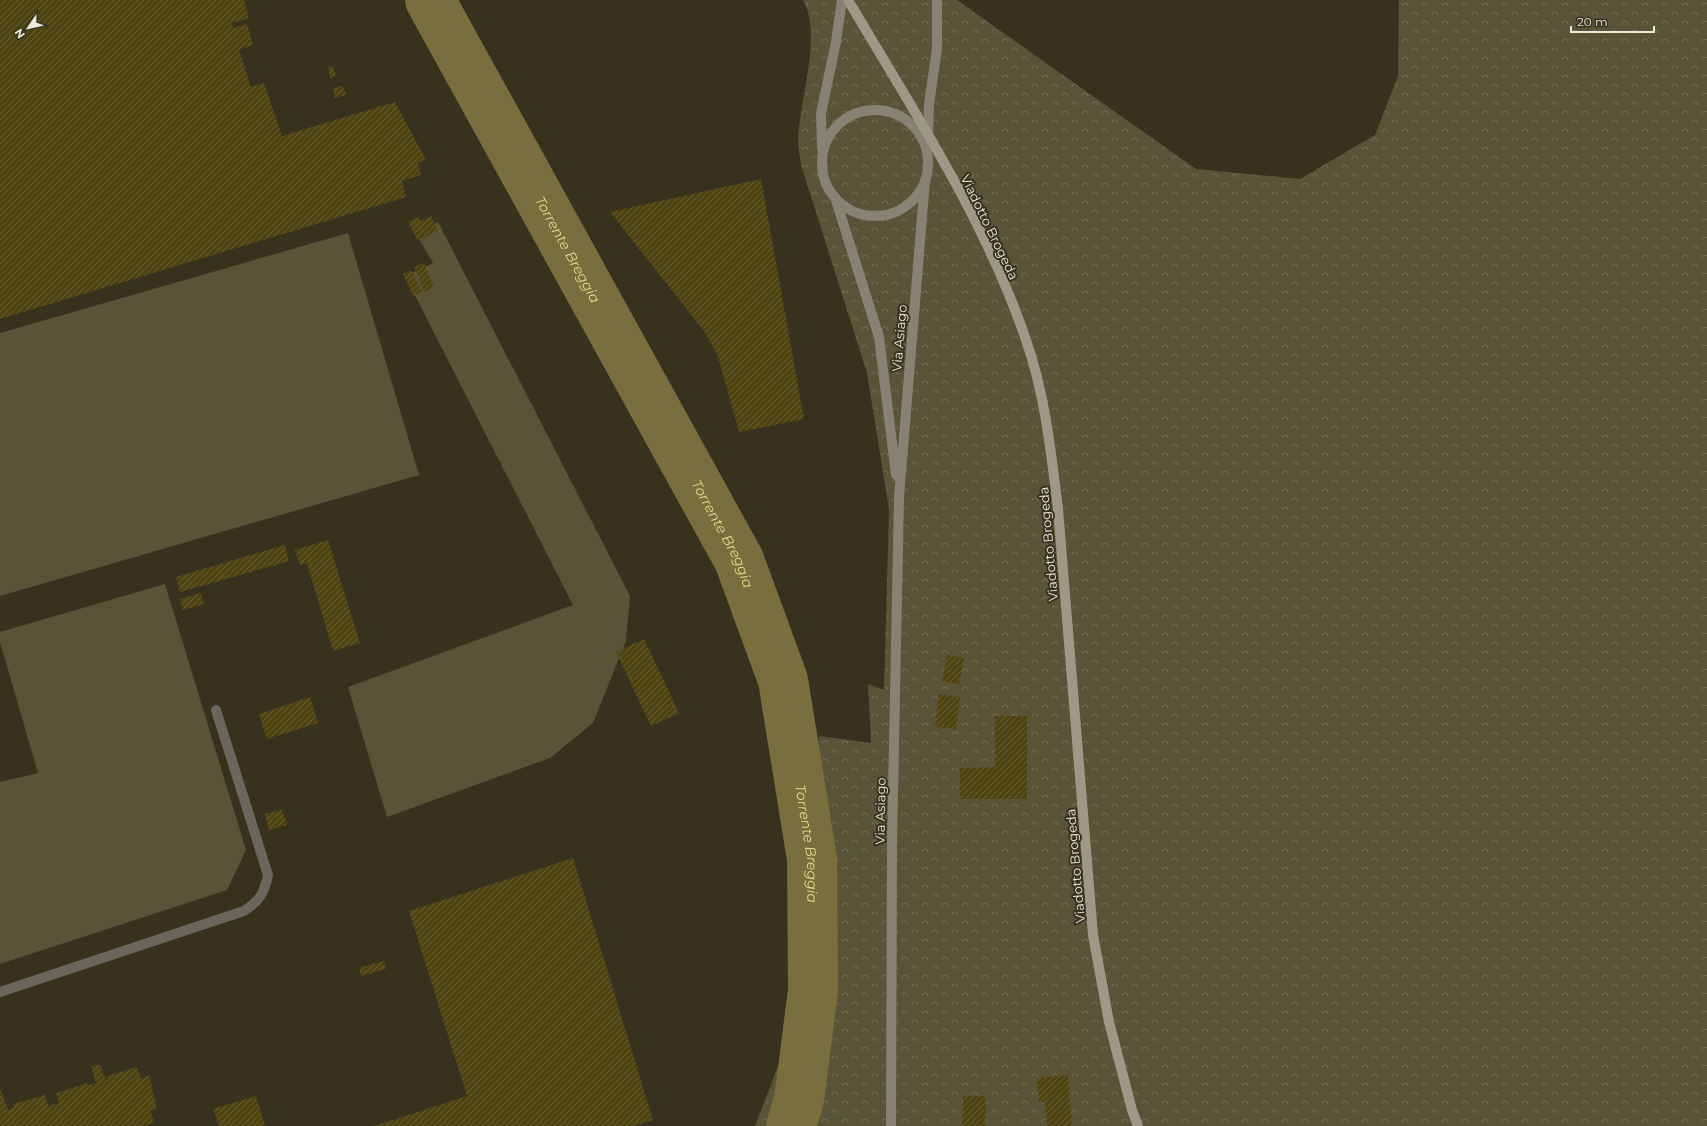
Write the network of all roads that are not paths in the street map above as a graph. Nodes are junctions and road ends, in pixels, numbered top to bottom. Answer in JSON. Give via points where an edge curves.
{"nodes":[{"id":1,"x":842,"y":0,"type":"edge"},
{"id":2,"x":848,"y":0,"type":"edge"},
{"id":3,"x":937,"y":0,"type":"edge"},
{"id":4,"x":927,"y":150,"type":"junction"},
{"id":5,"x":822,"y":157,"type":"junction"},
{"id":6,"x":925,"y":181,"type":"junction"},
{"id":7,"x":834,"y":197,"type":"junction"},
{"id":8,"x":899,"y":497,"type":"junction"},
{"id":9,"x":216,"y":710,"type":"dead end"},
{"id":10,"x":0,"y":992,"type":"edge"},
{"id":11,"x":891,"y":1126,"type":"edge"},
{"id":12,"x":1138,"y":1126,"type":"edge"}],
"edges":[{"from":1,"to":5,"type":"street","via":[[821,113]]},
{"from":2,"to":12,"type":"main road","name":"Viadotto Brogeda","via":[[938,152],[1000,271],[1026,340],[1041,394],[1050,440],[1058,509],[1094,935],[1109,1022]]},
{"from":3,"to":4,"type":"street","via":[[937,49],[929,104]]},
{"from":4,"to":5,"type":"street","via":[[914,126],[903,118],[892,112],[866,110],[838,125],[827,140]]},
{"from":4,"to":6,"type":"street","via":[[929,163]]},
{"from":5,"to":7,"type":"street","via":[[825,180]]},
{"from":6,"to":7,"type":"street","via":[[920,192],[904,208],[890,214],[878,216],[857,213]]},
{"from":6,"to":8,"type":"street","name":"Via Asiago"},
{"from":7,"to":8,"type":"street","name":"Via Asiago","via":[[879,337]]},
{"from":8,"to":11,"type":"street","name":"Via Asiago","via":[[892,844]]},
{"from":9,"to":10,"type":"lane","via":[[268,875],[264,891],[256,903],[244,911]]}]}
